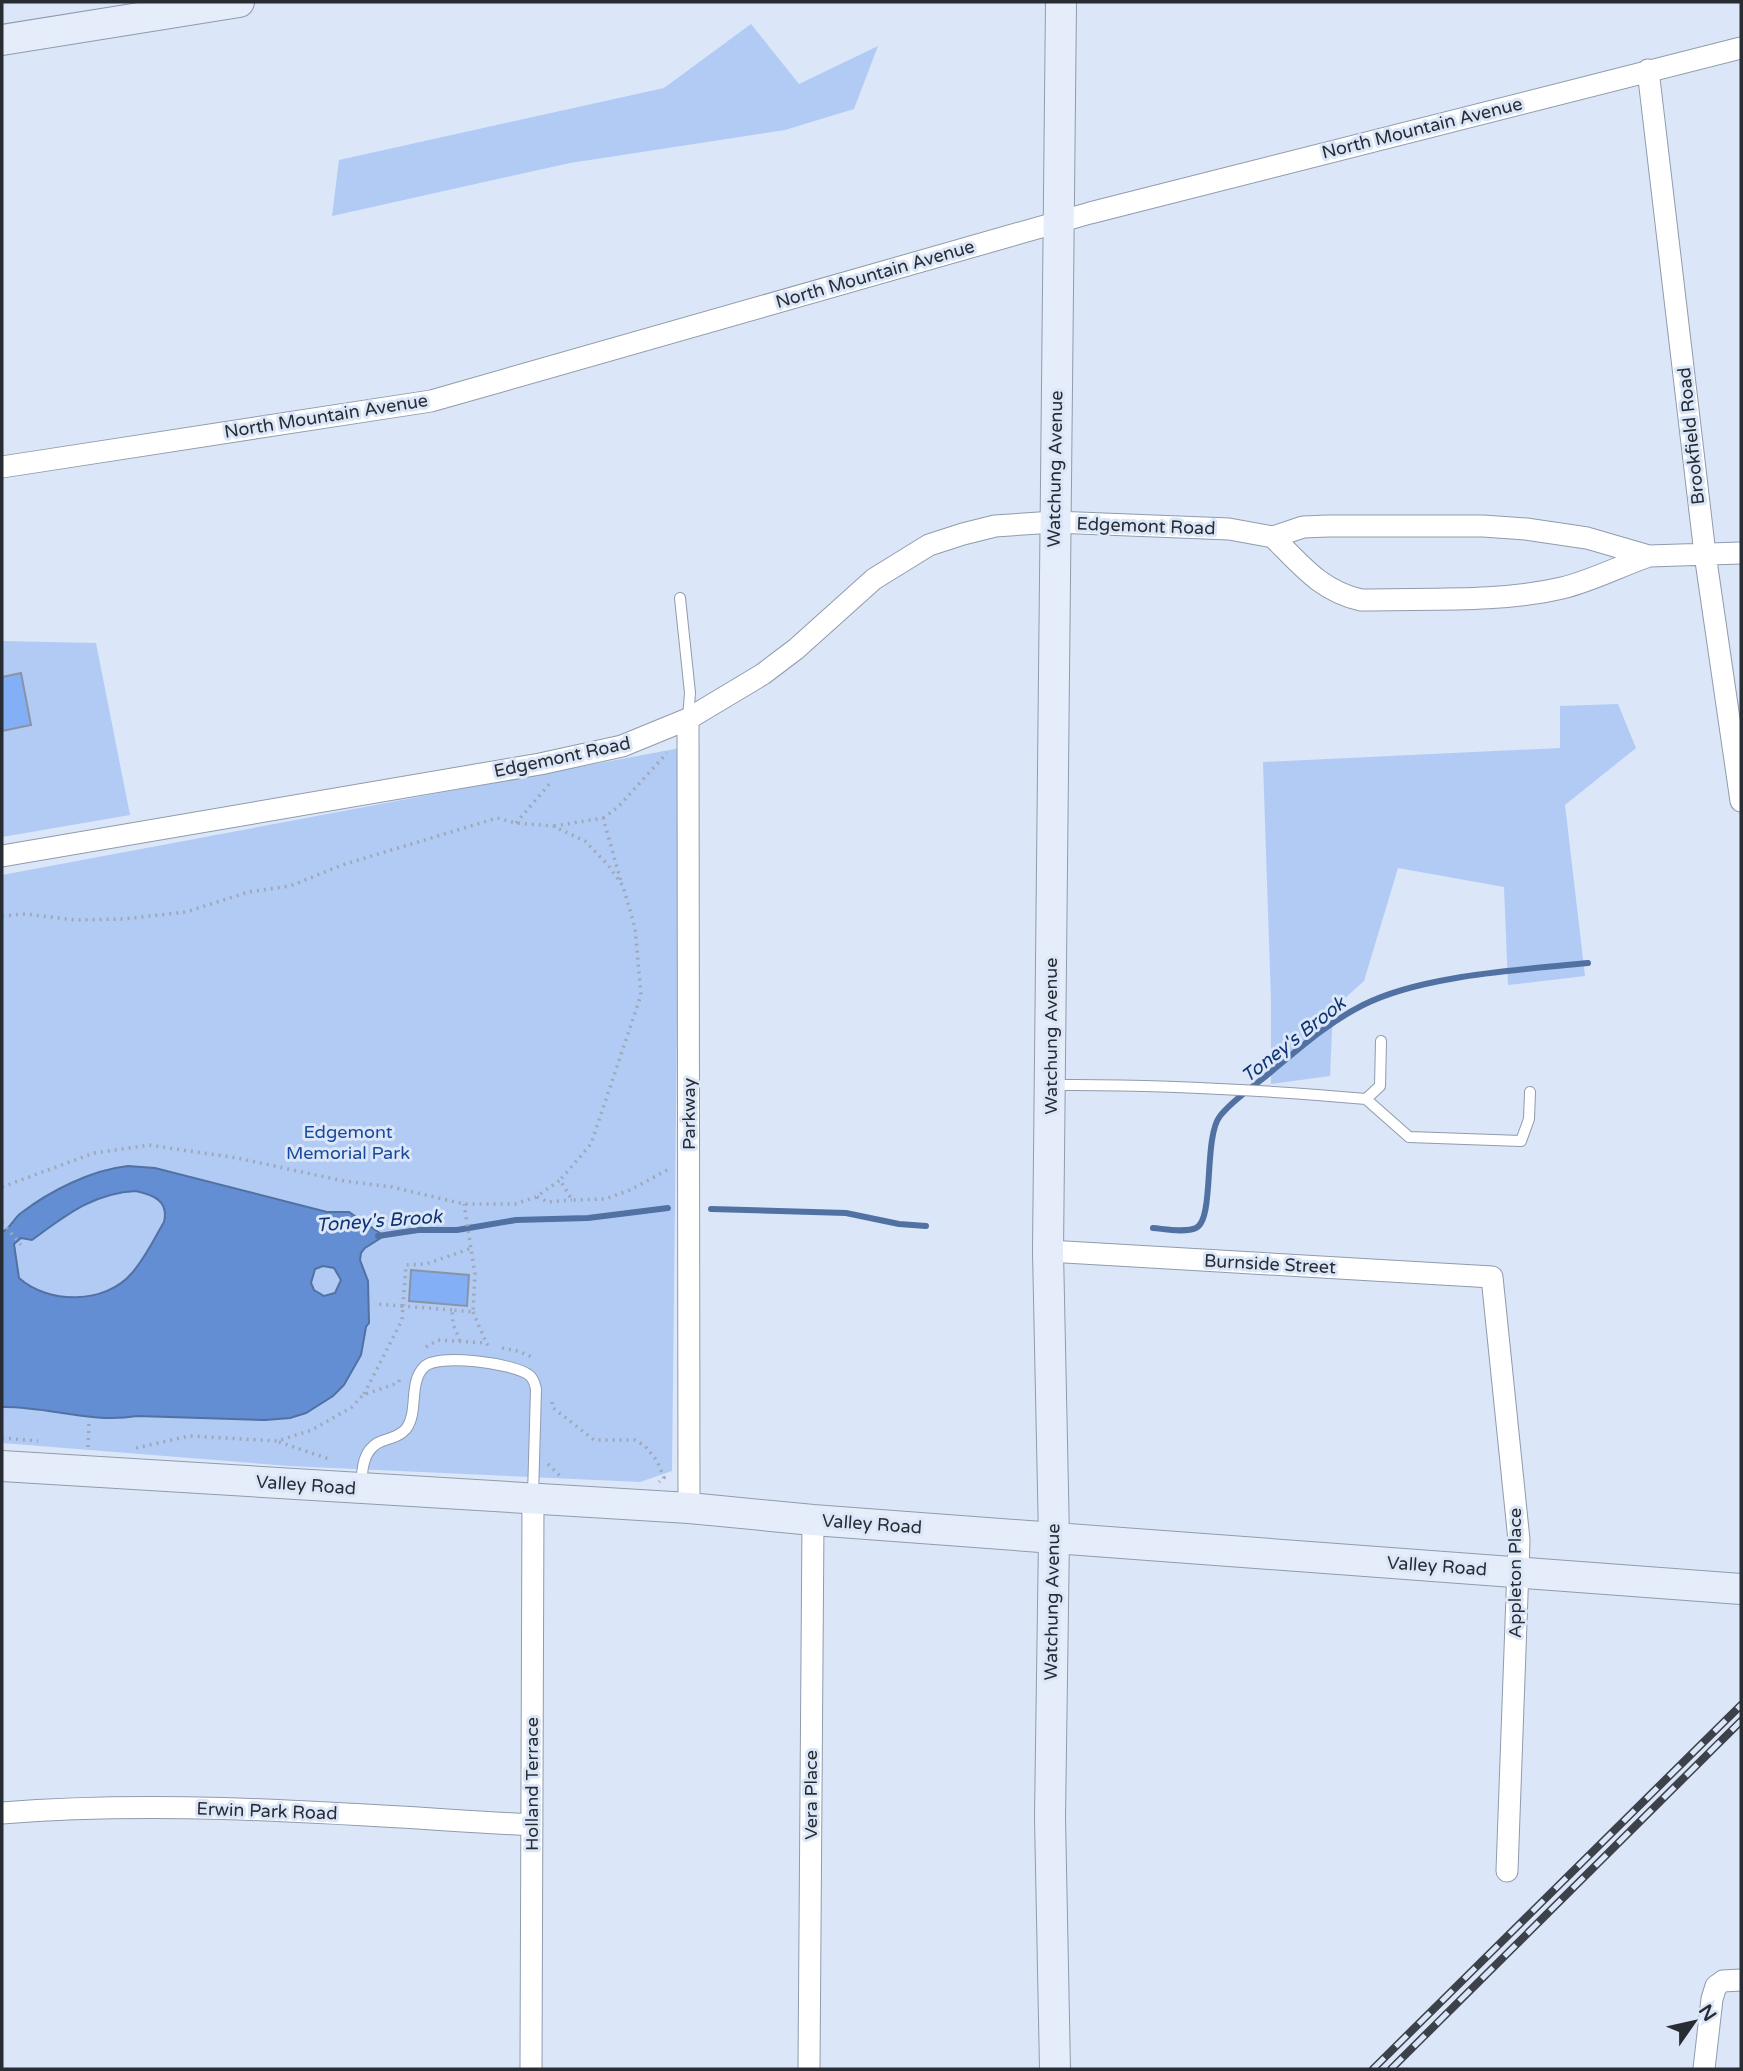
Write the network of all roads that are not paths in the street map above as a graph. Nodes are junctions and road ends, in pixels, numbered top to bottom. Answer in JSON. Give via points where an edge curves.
{"nodes":[{"id":1,"x":239,"y":2,"type":"edge"},
{"id":2,"x":1061,"y":2,"type":"edge"},
{"id":3,"x":2,"y":40,"type":"edge"},
{"id":4,"x":1741,"y":48,"type":"edge"},
{"id":5,"x":1648,"y":70,"type":"junction"},
{"id":6,"x":1058,"y":222,"type":"junction"},
{"id":7,"x":2,"y":467,"type":"edge"},
{"id":8,"x":1054,"y":522,"type":"junction"},
{"id":9,"x":1273,"y":537,"type":"junction"},
{"id":10,"x":1741,"y":553,"type":"edge"},
{"id":11,"x":1705,"y":554,"type":"junction"},
{"id":12,"x":1648,"y":556,"type":"junction"},
{"id":13,"x":680,"y":598,"type":"dead end"},
{"id":14,"x":688,"y":719,"type":"junction"},
{"id":15,"x":1741,"y":801,"type":"edge"},
{"id":16,"x":2,"y":856,"type":"edge"},
{"id":17,"x":1381,"y":1041,"type":"dead end"},
{"id":18,"x":1050,"y":1085,"type":"junction"},
{"id":19,"x":1530,"y":1091,"type":"dead end"},
{"id":20,"x":1367,"y":1100,"type":"junction"},
{"id":21,"x":1048,"y":1251,"type":"junction"},
{"id":22,"x":1492,"y":1277,"type":"joint"},
{"id":23,"x":2,"y":1466,"type":"edge"},
{"id":24,"x":362,"y":1488,"type":"junction"},
{"id":25,"x":533,"y":1499,"type":"junction"},
{"id":26,"x":689,"y":1508,"type":"junction"},
{"id":27,"x":813,"y":1520,"type":"junction"},
{"id":28,"x":1054,"y":1537,"type":"junction"},
{"id":29,"x":1518,"y":1572,"type":"junction"},
{"id":30,"x":1741,"y":1589,"type":"edge"},
{"id":31,"x":2,"y":1813,"type":"edge"},
{"id":32,"x":532,"y":1825,"type":"junction"},
{"id":33,"x":1507,"y":1871,"type":"dead end"},
{"id":34,"x":1741,"y":1980,"type":"edge"},
{"id":35,"x":531,"y":2069,"type":"edge"},
{"id":36,"x":809,"y":2069,"type":"edge"},
{"id":37,"x":1055,"y":2069,"type":"edge"},
{"id":38,"x":1704,"y":2069,"type":"edge"}],
"edges":[{"from":1,"to":3,"type":"main road"},
{"from":2,"to":6,"type":"main road","name":"Watchung Avenue"},
{"from":4,"to":5,"type":"street","name":"North Mountain Avenue"},
{"from":5,"to":6,"type":"street","name":"North Mountain Avenue"},
{"from":5,"to":11,"type":"street","name":"Brookfield Road"},
{"from":6,"to":7,"type":"street","name":"North Mountain Avenue","via":[[431,401]]},
{"from":6,"to":8,"type":"main road","name":"Watchung Avenue"},
{"from":8,"to":9,"type":"street","name":"Edgemont Road","via":[[1229,528]]},
{"from":8,"to":14,"type":"street","name":"Edgemont Road","via":[[995,526],[929,545],[874,579],[763,674]]},
{"from":8,"to":18,"type":"main road","name":"Watchung Avenue"},
{"from":9,"to":12,"type":"street","name":"Edgemont Road","via":[[1303,527],[1483,526],[1587,538]]},
{"from":9,"to":12,"type":"street","name":"Edgemont Road","via":[[1315,579],[1361,600],[1535,593]]},
{"from":10,"to":11,"type":"street","name":"Edgemont Road"},
{"from":11,"to":12,"type":"street","name":"Edgemont Road"},
{"from":11,"to":15,"type":"street","name":"Brookfield Road"},
{"from":13,"to":14,"type":"lane","via":[[691,693]]},
{"from":14,"to":16,"type":"street","name":"Edgemont Road","via":[[622,746],[582,756]]},
{"from":14,"to":26,"type":"street","name":"Parkway"},
{"from":17,"to":20,"type":"lane","via":[[1380,1086]]},
{"from":18,"to":20,"type":"lane","via":[[1241,1089]]},
{"from":18,"to":21,"type":"main road","name":"Watchung Avenue"},
{"from":19,"to":20,"type":"lane","via":[[1529,1119],[1521,1141],[1409,1137]]},
{"from":21,"to":22,"type":"street","name":"Burnside Street"},
{"from":21,"to":28,"type":"main road","name":"Watchung Avenue"},
{"from":22,"to":29,"type":"street","name":"Appleton Place"},
{"from":23,"to":24,"type":"main road","name":"Valley Road"},
{"from":24,"to":25,"type":"main road","name":"Valley Road"},
{"from":24,"to":25,"type":"lane","via":[[361,1469],[368,1451],[405,1431],[418,1374],[430,1362],[445,1360],[504,1365],[529,1375],[534,1382]]},
{"from":25,"to":26,"type":"main road","name":"Valley Road"},
{"from":25,"to":32,"type":"street","name":"Holland Terrace"},
{"from":26,"to":27,"type":"main road","name":"Valley Road"},
{"from":27,"to":28,"type":"main road","name":"Valley Road"},
{"from":27,"to":36,"type":"street","name":"Vera Place"},
{"from":28,"to":29,"type":"main road","name":"Valley Road"},
{"from":28,"to":37,"type":"main road","name":"Watchung Avenue","via":[[1049,1817]]},
{"from":29,"to":30,"type":"main road","name":"Valley Road"},
{"from":29,"to":33,"type":"street","name":"Appleton Place"},
{"from":31,"to":32,"type":"street","name":"Erwin Park Road","via":[[73,1807],[240,1808]]},
{"from":32,"to":35,"type":"street","name":"Holland Terrace"},
{"from":34,"to":38,"type":"street","via":[[1723,1980],[1714,1989]]}]}
